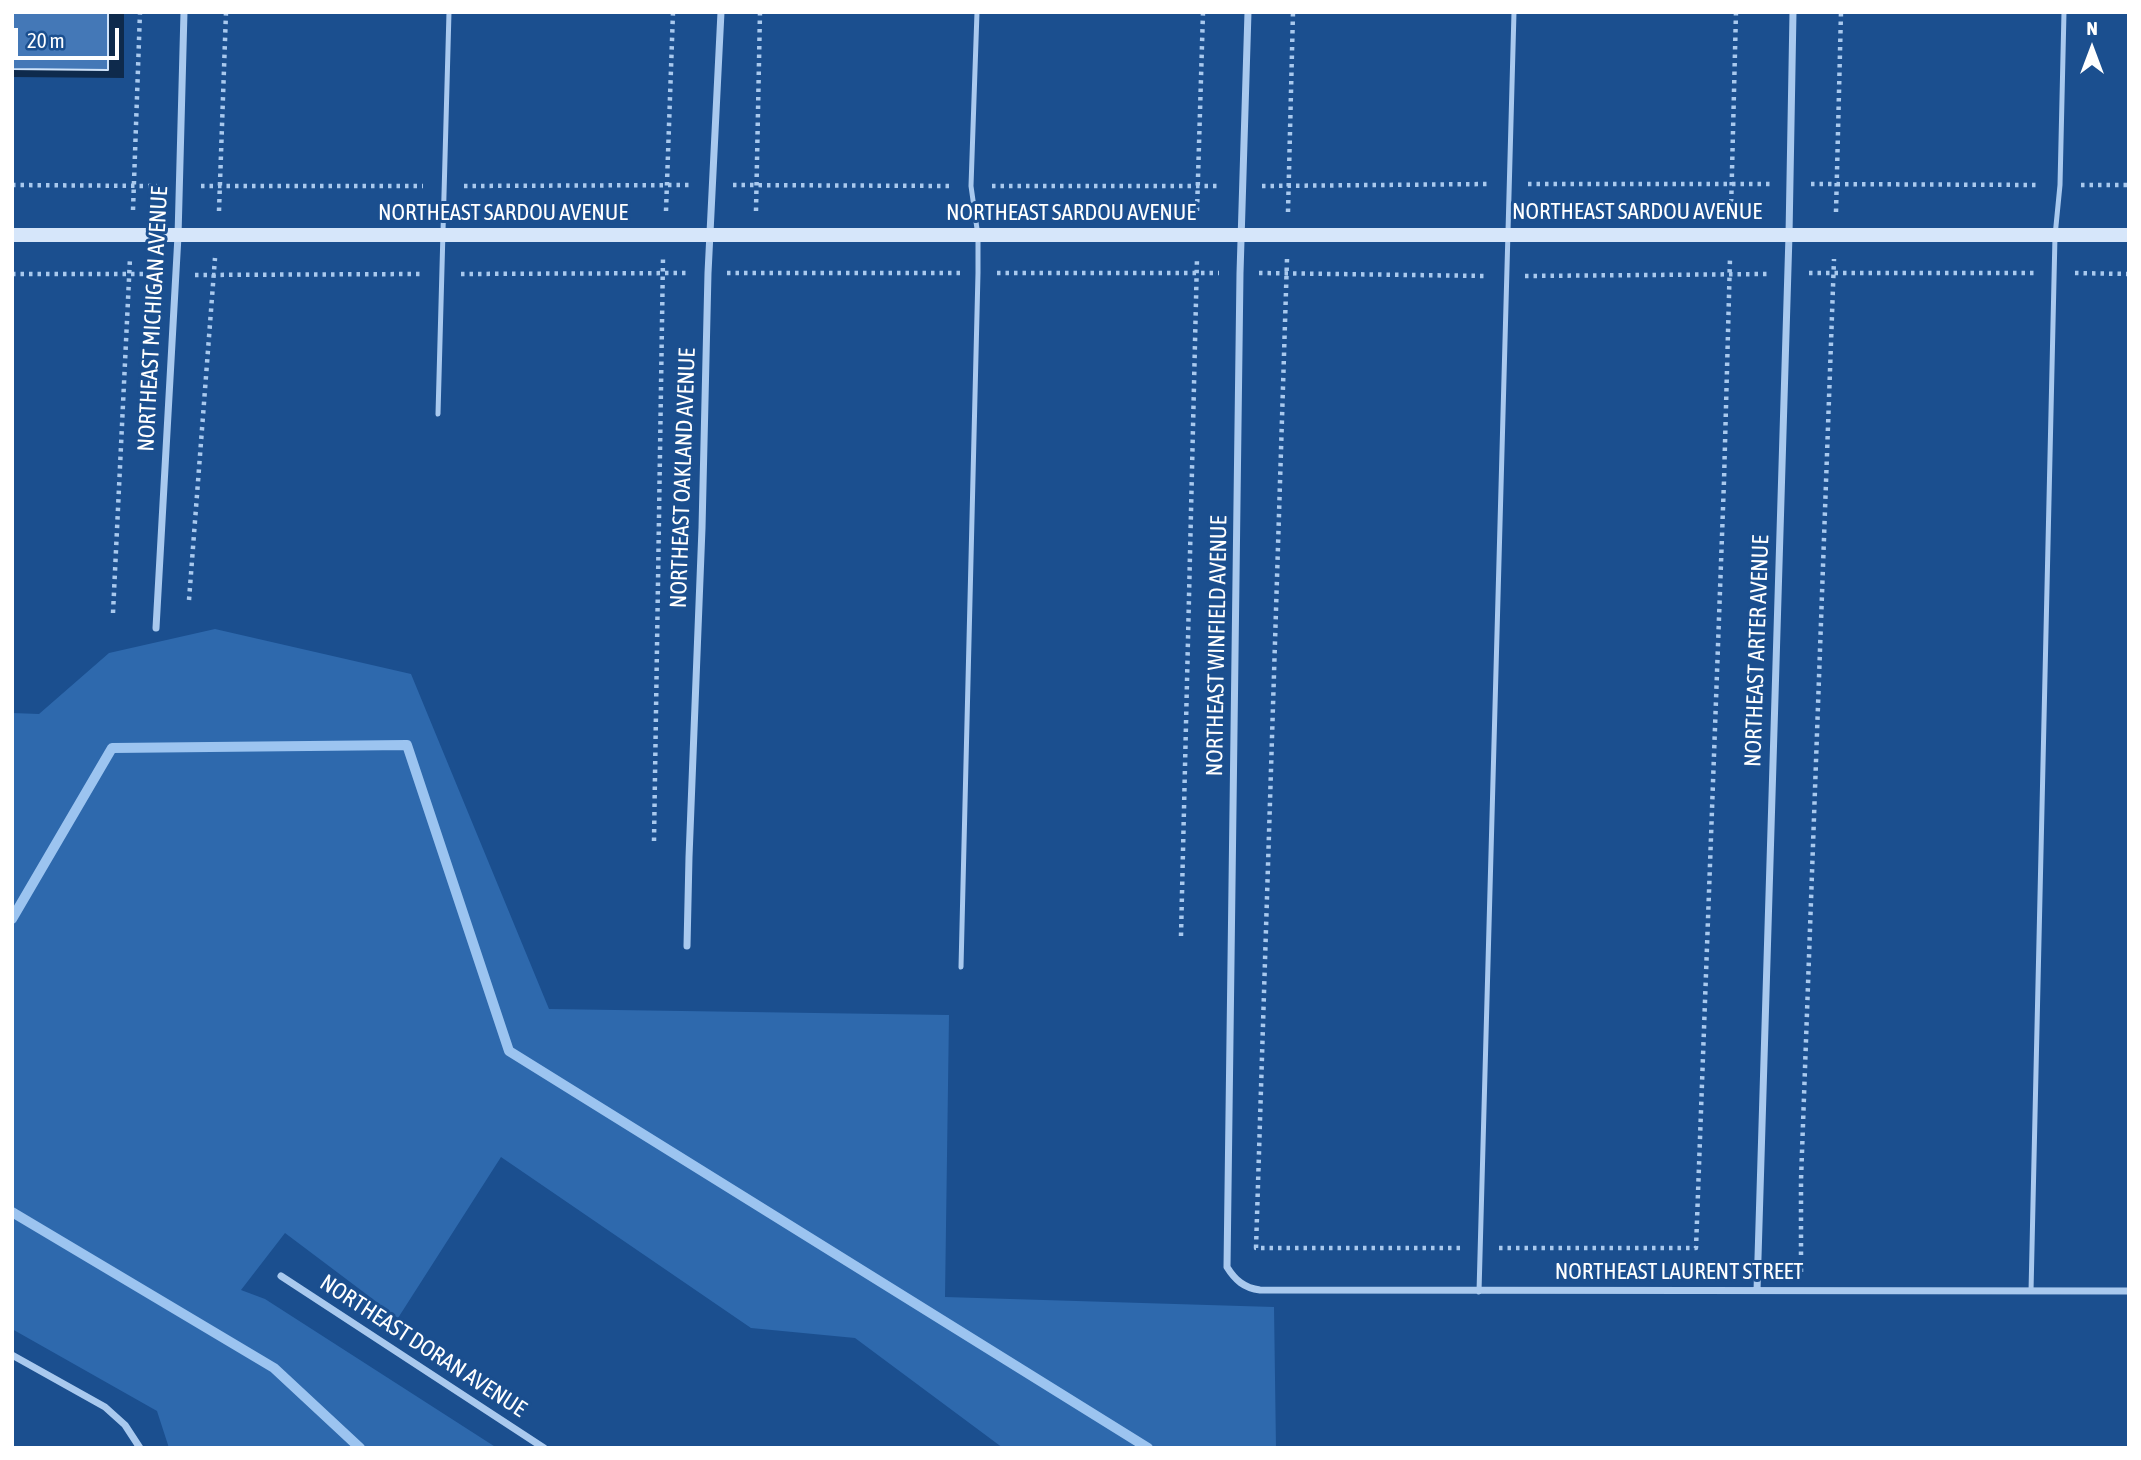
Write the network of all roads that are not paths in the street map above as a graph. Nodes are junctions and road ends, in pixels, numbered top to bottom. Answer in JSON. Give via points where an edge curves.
{"nodes":[{"id":1,"x":184,"y":12,"type":"edge"},
{"id":2,"x":449,"y":12,"type":"edge"},
{"id":3,"x":722,"y":12,"type":"edge"},
{"id":4,"x":977,"y":12,"type":"edge"},
{"id":5,"x":1248,"y":12,"type":"edge"},
{"id":6,"x":1514,"y":12,"type":"edge"},
{"id":7,"x":1793,"y":12,"type":"edge"},
{"id":8,"x":2064,"y":12,"type":"edge"},
{"id":9,"x":12,"y":235,"type":"edge"},
{"id":10,"x":443,"y":235,"type":"junction"},
{"id":11,"x":709,"y":235,"type":"junction"},
{"id":12,"x":1241,"y":235,"type":"junction"},
{"id":13,"x":1508,"y":235,"type":"junction"},
{"id":14,"x":1789,"y":235,"type":"junction"},
{"id":15,"x":2129,"y":235,"type":"edge"},
{"id":16,"x":178,"y":236,"type":"junction"},
{"id":17,"x":978,"y":236,"type":"junction"},
{"id":18,"x":2055,"y":236,"type":"junction"},
{"id":19,"x":438,"y":414,"type":"dead end"},
{"id":20,"x":156,"y":628,"type":"dead end"},
{"id":21,"x":688,"y":946,"type":"dead end"},
{"id":22,"x":961,"y":967,"type":"dead end"},
{"id":23,"x":281,"y":1276,"type":"dead end"},
{"id":24,"x":1234,"y":1278,"type":"joint"},
{"id":25,"x":1757,"y":1290,"type":"junction"},
{"id":26,"x":1479,"y":1292,"type":"junction"},
{"id":27,"x":2031,"y":1292,"type":"junction"},
{"id":28,"x":2129,"y":1292,"type":"edge"},
{"id":29,"x":12,"y":1355,"type":"edge"},
{"id":30,"x":140,"y":1448,"type":"edge"},
{"id":31,"x":544,"y":1448,"type":"edge"}],
"edges":[{"from":1,"to":16,"type":"street","name":"NORTHEAST MICHIGAN AVENUE"},
{"from":2,"to":10,"type":"lane"},
{"from":3,"to":11,"type":"street","name":"NORTHEAST OAKLAND AVENUE"},
{"from":4,"to":17,"type":"lane","via":[[971,186]]},
{"from":5,"to":12,"type":"street","name":"NORTHEAST WINFIELD AVENUE"},
{"from":6,"to":13,"type":"lane"},
{"from":7,"to":14,"type":"street","name":"NORTHEAST ARTER AVENUE"},
{"from":8,"to":18,"type":"lane"},
{"from":9,"to":16,"type":"main road","name":"NORTHEAST SARDOU AVENUE"},
{"from":10,"to":11,"type":"main road","name":"NORTHEAST SARDOU AVENUE"},
{"from":10,"to":16,"type":"main road","name":"NORTHEAST SARDOU AVENUE"},
{"from":10,"to":19,"type":"lane"},
{"from":11,"to":17,"type":"main road","name":"NORTHEAST SARDOU AVENUE"},
{"from":11,"to":21,"type":"street","name":"NORTHEAST OAKLAND AVENUE"},
{"from":12,"to":13,"type":"main road","name":"NORTHEAST SARDOU AVENUE"},
{"from":12,"to":17,"type":"main road","name":"NORTHEAST SARDOU AVENUE"},
{"from":12,"to":24,"type":"street","name":"NORTHEAST WINFIELD AVENUE","via":[[1227,1267]]},
{"from":13,"to":14,"type":"main road","name":"NORTHEAST SARDOU AVENUE"},
{"from":13,"to":26,"type":"lane"},
{"from":14,"to":18,"type":"main road","name":"NORTHEAST SARDOU AVENUE"},
{"from":14,"to":25,"type":"street","name":"NORTHEAST ARTER AVENUE"},
{"from":15,"to":18,"type":"main road","name":"NORTHEAST SARDOU AVENUE"},
{"from":16,"to":20,"type":"street","name":"NORTHEAST MICHIGAN AVENUE"},
{"from":17,"to":22,"type":"lane"},
{"from":18,"to":27,"type":"lane"},
{"from":23,"to":31,"type":"street","name":"NORTHEAST DORAN AVENUE"},
{"from":24,"to":26,"type":"street","name":"NORTHEAST LAURENT STREET","via":[[1249,1289],[1260,1290]]},
{"from":25,"to":26,"type":"street","name":"NORTHEAST LAURENT STREET"},
{"from":25,"to":27,"type":"street","name":"NORTHEAST LAURENT STREET"},
{"from":27,"to":28,"type":"street","name":"NORTHEAST LAURENT STREET"},
{"from":29,"to":30,"type":"street","via":[[105,1407],[125,1425]]}]}
